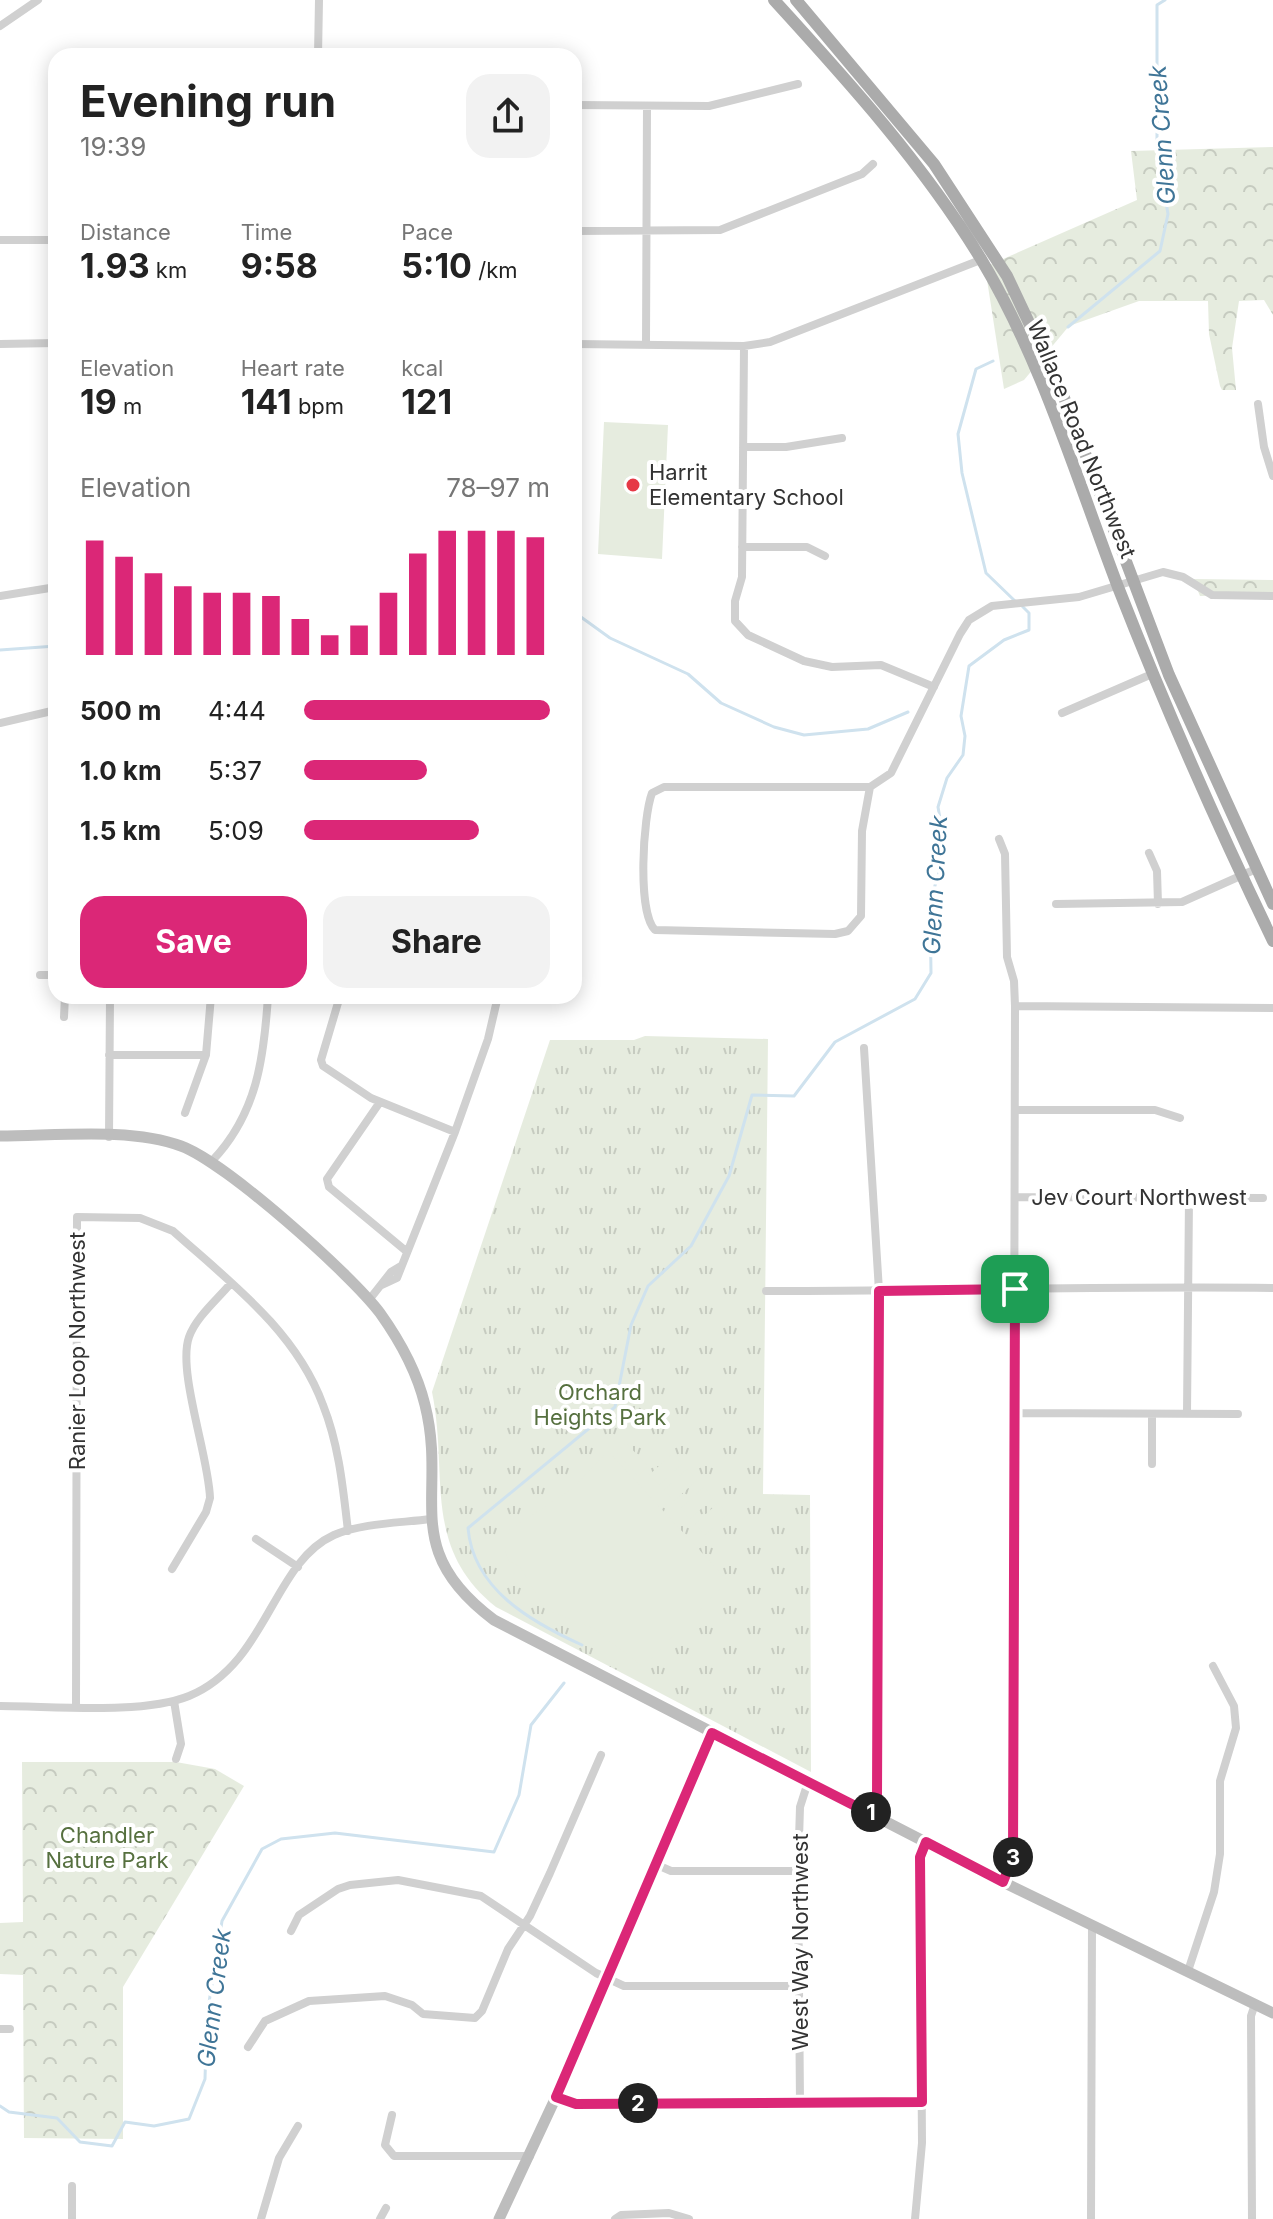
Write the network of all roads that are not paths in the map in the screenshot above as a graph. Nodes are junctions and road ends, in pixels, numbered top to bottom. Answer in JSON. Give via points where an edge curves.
{"nodes":[{"id":1,"x":38,"y":0,"type":"edge"},
{"id":2,"x":319,"y":0,"type":"edge"},
{"id":3,"x":774,"y":0,"type":"edge"},
{"id":4,"x":796,"y":0,"type":"edge"},
{"id":5,"x":0,"y":26,"type":"edge"},
{"id":6,"x":318,"y":48,"type":"edge"},
{"id":7,"x":798,"y":84,"type":"dead end"},
{"id":8,"x":582,"y":105,"type":"edge"},
{"id":9,"x":647,"y":106,"type":"junction"},
{"id":10,"x":873,"y":164,"type":"dead end"},
{"id":11,"x":582,"y":231,"type":"edge"},
{"id":12,"x":646,"y":231,"type":"junction"},
{"id":13,"x":0,"y":240,"type":"edge"},
{"id":14,"x":48,"y":240,"type":"edge"},
{"id":15,"x":994,"y":253,"type":"junction"},
{"id":16,"x":981,"y":260,"type":"junction"},
{"id":17,"x":48,"y":343,"type":"edge"},
{"id":18,"x":0,"y":344,"type":"edge"},
{"id":19,"x":582,"y":344,"type":"edge"},
{"id":20,"x":646,"y":344,"type":"junction"},
{"id":21,"x":744,"y":346,"type":"junction"},
{"id":22,"x":1258,"y":404,"type":"dead end"},
{"id":23,"x":842,"y":438,"type":"dead end"},
{"id":24,"x":743,"y":447,"type":"junction"},
{"id":25,"x":1273,"y":476,"type":"edge"},
{"id":26,"x":742,"y":547,"type":"junction"},
{"id":27,"x":825,"y":556,"type":"dead end"},
{"id":28,"x":1132,"y":579,"type":"junction"},
{"id":29,"x":1117,"y":584,"type":"junction"},
{"id":30,"x":48,"y":588,"type":"edge"},
{"id":31,"x":0,"y":596,"type":"edge"},
{"id":32,"x":1273,"y":596,"type":"edge"},
{"id":33,"x":1152,"y":674,"type":"junction"},
{"id":34,"x":934,"y":687,"type":"junction"},
{"id":35,"x":48,"y":712,"type":"edge"},
{"id":36,"x":1062,"y":713,"type":"dead end"},
{"id":37,"x":0,"y":723,"type":"edge"},
{"id":38,"x":870,"y":787,"type":"junction"},
{"id":39,"x":999,"y":839,"type":"dead end"},
{"id":40,"x":1149,"y":853,"type":"dead end"},
{"id":41,"x":1256,"y":869,"type":"junction"},
{"id":42,"x":1242,"y":876,"type":"junction"},
{"id":43,"x":1056,"y":904,"type":"dead end"},
{"id":44,"x":1158,"y":904,"type":"junction"},
{"id":45,"x":1273,"y":904,"type":"edge"},
{"id":46,"x":1273,"y":941,"type":"edge"},
{"id":47,"x":40,"y":975,"type":"dead end"},
{"id":48,"x":48,"y":975,"type":"edge"},
{"id":49,"x":65,"y":1004,"type":"edge"},
{"id":50,"x":110,"y":1004,"type":"edge"},
{"id":51,"x":210,"y":1004,"type":"edge"},
{"id":52,"x":267,"y":1004,"type":"edge"},
{"id":53,"x":338,"y":1004,"type":"edge"},
{"id":54,"x":496,"y":1004,"type":"edge"},
{"id":55,"x":1015,"y":1006,"type":"junction"},
{"id":56,"x":1273,"y":1008,"type":"edge"},
{"id":57,"x":64,"y":1017,"type":"dead end"},
{"id":58,"x":864,"y":1048,"type":"dead end"},
{"id":59,"x":109,"y":1055,"type":"junction"},
{"id":60,"x":206,"y":1055,"type":"junction"},
{"id":61,"x":380,"y":1102,"type":"junction"},
{"id":62,"x":1015,"y":1110,"type":"junction"},
{"id":63,"x":185,"y":1113,"type":"dead end"},
{"id":64,"x":1180,"y":1118,"type":"dead end"},
{"id":65,"x":455,"y":1132,"type":"junction"},
{"id":66,"x":0,"y":1136,"type":"edge"},
{"id":67,"x":109,"y":1137,"type":"junction"},
{"id":68,"x":212,"y":1161,"type":"junction"},
{"id":69,"x":1015,"y":1197,"type":"junction"},
{"id":70,"x":1189,"y":1198,"type":"junction"},
{"id":71,"x":1263,"y":1198,"type":"dead end"},
{"id":72,"x":406,"y":1251,"type":"junction"},
{"id":73,"x":231,"y":1283,"type":"junction"},
{"id":74,"x":1188,"y":1287,"type":"junction"},
{"id":75,"x":1273,"y":1288,"type":"edge"},
{"id":76,"x":1015,"y":1289,"type":"junction"},
{"id":77,"x":766,"y":1291,"type":"dead end"},
{"id":78,"x":879,"y":1291,"type":"junction"},
{"id":79,"x":369,"y":1300,"type":"junction"},
{"id":80,"x":1014,"y":1413,"type":"junction"},
{"id":81,"x":1152,"y":1414,"type":"junction"},
{"id":82,"x":1187,"y":1414,"type":"junction"},
{"id":83,"x":1238,"y":1414,"type":"dead end"},
{"id":84,"x":1152,"y":1464,"type":"dead end"},
{"id":85,"x":431,"y":1519,"type":"junction"},
{"id":86,"x":348,"y":1531,"type":"junction"},
{"id":87,"x":256,"y":1539,"type":"dead end"},
{"id":88,"x":298,"y":1567,"type":"junction"},
{"id":89,"x":172,"y":1569,"type":"dead end"},
{"id":90,"x":1213,"y":1666,"type":"dead end"},
{"id":91,"x":174,"y":1701,"type":"junction"},
{"id":92,"x":0,"y":1706,"type":"edge"},
{"id":93,"x":76,"y":1706,"type":"junction"},
{"id":94,"x":712,"y":1733,"type":"junction"},
{"id":95,"x":601,"y":1755,"type":"dead end"},
{"id":96,"x":176,"y":1759,"type":"dead end"},
{"id":97,"x":808,"y":1782,"type":"junction"},
{"id":98,"x":871,"y":1814,"type":"junction"},
{"id":99,"x":926,"y":1842,"type":"junction"},
{"id":100,"x":655,"y":1864,"type":"junction"},
{"id":101,"x":798,"y":1871,"type":"junction"},
{"id":102,"x":1003,"y":1882,"type":"junction"},
{"id":103,"x":523,"y":1924,"type":"junction"},
{"id":104,"x":1092,"y":1925,"type":"junction"},
{"id":105,"x":291,"y":1931,"type":"dead end"},
{"id":106,"x":1188,"y":1971,"type":"junction"},
{"id":107,"x":606,"y":1978,"type":"junction"},
{"id":108,"x":799,"y":1986,"type":"junction"},
{"id":109,"x":1255,"y":2004,"type":"junction"},
{"id":110,"x":1273,"y":2013,"type":"edge"},
{"id":111,"x":0,"y":2029,"type":"edge"},
{"id":112,"x":10,"y":2029,"type":"dead end"},
{"id":113,"x":248,"y":2047,"type":"dead end"},
{"id":114,"x":556,"y":2097,"type":"junction"},
{"id":115,"x":922,"y":2102,"type":"junction"},
{"id":116,"x":800,"y":2103,"type":"junction"},
{"id":117,"x":392,"y":2115,"type":"dead end"},
{"id":118,"x":298,"y":2126,"type":"dead end"},
{"id":119,"x":530,"y":2156,"type":"junction"},
{"id":120,"x":72,"y":2186,"type":"dead end"},
{"id":121,"x":386,"y":2208,"type":"dead end"},
{"id":122,"x":72,"y":2219,"type":"edge"},
{"id":123,"x":261,"y":2219,"type":"edge"},
{"id":124,"x":380,"y":2219,"type":"edge"},
{"id":125,"x":499,"y":2219,"type":"edge"},
{"id":126,"x":615,"y":2219,"type":"edge"},
{"id":127,"x":689,"y":2219,"type":"edge"},
{"id":128,"x":915,"y":2219,"type":"edge"},
{"id":129,"x":1091,"y":2219,"type":"edge"},
{"id":130,"x":1252,"y":2219,"type":"edge"}],
"edges":[{"from":1,"to":5,"type":"street"},
{"from":2,"to":6,"type":"street"},
{"from":3,"to":16,"type":"main road","name":"Wallace Road Northwest","via":[[925,177]]},
{"from":4,"to":15,"type":"main road","name":"Wallace Road Northwest","via":[[920,146]]},
{"from":7,"to":9,"type":"street","via":[[709,106]]},
{"from":8,"to":9,"type":"street"},
{"from":9,"to":12,"type":"street"},
{"from":10,"to":12,"type":"street","via":[[862,174],[720,230]]},
{"from":11,"to":12,"type":"street"},
{"from":12,"to":20,"type":"street"},
{"from":13,"to":14,"type":"street"},
{"from":15,"to":16,"type":"street"},
{"from":15,"to":28,"type":"main road","name":"Wallace Road Northwest","via":[[1044,349]]},
{"from":16,"to":21,"type":"street","via":[[770,342]]},
{"from":16,"to":29,"type":"main road","name":"Wallace Road Northwest","via":[[1030,355]]},
{"from":17,"to":18,"type":"street"},
{"from":19,"to":20,"type":"street"},
{"from":20,"to":21,"type":"street"},
{"from":21,"to":24,"type":"street"},
{"from":22,"to":25,"type":"street"},
{"from":23,"to":24,"type":"street"},
{"from":24,"to":26,"type":"street"},
{"from":26,"to":27,"type":"street","via":[[807,547]]},
{"from":26,"to":34,"type":"street","via":[[742,577],[733,612],[738,627],[748,635],[817,665],[881,665]]},
{"from":28,"to":29,"type":"street"},
{"from":28,"to":32,"type":"street","via":[[1163,572],[1212,595]]},
{"from":28,"to":41,"type":"main road","name":"Wallace Road Northwest"},
{"from":29,"to":33,"type":"main road","name":"Wallace Road Northwest"},
{"from":29,"to":34,"type":"street","via":[[1079,597],[1026,600],[981,611],[969,620]]},
{"from":30,"to":31,"type":"street"},
{"from":33,"to":36,"type":"street"},
{"from":33,"to":42,"type":"main road","name":"Wallace Road Northwest"},
{"from":34,"to":38,"type":"street","via":[[891,773]]},
{"from":35,"to":37,"type":"street"},
{"from":38,"to":38,"type":"street","via":[[862,831],[861,916],[848,931],[674,933],[655,930],[648,923],[645,825],[652,793],[664,787]]},
{"from":39,"to":55,"type":"street","via":[[1005,854],[1007,957]]},
{"from":40,"to":44,"type":"street","via":[[1157,871]]},
{"from":41,"to":42,"type":"street"},
{"from":41,"to":45,"type":"main road","name":"Wallace Road Northwest"},
{"from":42,"to":44,"type":"street","via":[[1207,893]]},
{"from":42,"to":46,"type":"main road","name":"Wallace Road Northwest"},
{"from":43,"to":44,"type":"street"},
{"from":47,"to":48,"type":"street"},
{"from":49,"to":57,"type":"street"},
{"from":50,"to":59,"type":"street"},
{"from":51,"to":60,"type":"street"},
{"from":52,"to":68,"type":"street","via":[[259,1080],[235,1132]]},
{"from":53,"to":61,"type":"street","via":[[323,1066]]},
{"from":54,"to":65,"type":"street"},
{"from":55,"to":56,"type":"street"},
{"from":55,"to":62,"type":"street"},
{"from":58,"to":78,"type":"street"},
{"from":59,"to":60,"type":"street"},
{"from":59,"to":67,"type":"street"},
{"from":60,"to":63,"type":"street"},
{"from":61,"to":65,"type":"street"},
{"from":61,"to":72,"type":"street","via":[[327,1179],[329,1187]]},
{"from":62,"to":64,"type":"street","via":[[1155,1110]]},
{"from":62,"to":69,"type":"street"},
{"from":65,"to":72,"type":"street"},
{"from":66,"to":67,"type":"main road"},
{"from":67,"to":68,"type":"main road","via":[[169,1142]]},
{"from":68,"to":79,"type":"main road"},
{"from":69,"to":70,"type":"street","name":"Jev Court Northwest"},
{"from":69,"to":76,"type":"street"},
{"from":70,"to":71,"type":"street","name":"Jev Court Northwest"},
{"from":70,"to":74,"type":"street"},
{"from":72,"to":79,"type":"street","via":[[402,1266]]},
{"from":73,"to":86,"type":"street","name":"Ranier Loop Northwest","via":[[291,1346],[323,1403],[339,1457]]},
{"from":73,"to":89,"type":"street","via":[[188,1339],[187,1362],[210,1498]]},
{"from":73,"to":93,"type":"street","name":"Ranier Loop Northwest","via":[[156,1221],[77,1217]]},
{"from":74,"to":75,"type":"street"},
{"from":74,"to":76,"type":"street"},
{"from":74,"to":82,"type":"street"},
{"from":76,"to":78,"type":"street"},
{"from":76,"to":80,"type":"street"},
{"from":77,"to":78,"type":"street"},
{"from":78,"to":98,"type":"street","via":[[877,1797]]},
{"from":79,"to":85,"type":"main road","via":[[410,1362],[426,1408]]},
{"from":80,"to":81,"type":"street"},
{"from":80,"to":102,"type":"street","via":[[1013,1857]]},
{"from":81,"to":82,"type":"street"},
{"from":81,"to":84,"type":"street"},
{"from":82,"to":83,"type":"street"},
{"from":85,"to":86,"type":"street"},
{"from":85,"to":94,"type":"main road","via":[[447,1568],[482,1610]]},
{"from":86,"to":88,"type":"street","via":[[324,1541]]},
{"from":87,"to":88,"type":"street"},
{"from":88,"to":91,"type":"street","via":[[233,1666]]},
{"from":90,"to":106,"type":"street","via":[[1234,1706],[1236,1728],[1222,1767],[1214,1892]]},
{"from":91,"to":93,"type":"street"},
{"from":91,"to":96,"type":"street","via":[[181,1744]]},
{"from":92,"to":93,"type":"street"},
{"from":94,"to":97,"type":"main road"},
{"from":94,"to":100,"type":"main road"},
{"from":95,"to":103,"type":"street"},
{"from":97,"to":98,"type":"main road"},
{"from":97,"to":101,"type":"street","name":"West Way Northwest","via":[[800,1807]]},
{"from":98,"to":99,"type":"main road"},
{"from":99,"to":102,"type":"main road"},
{"from":99,"to":115,"type":"street","via":[[920,1857]]},
{"from":100,"to":101,"type":"street","via":[[671,1871]]},
{"from":100,"to":107,"type":"main road"},
{"from":101,"to":108,"type":"street","name":"West Way Northwest"},
{"from":102,"to":104,"type":"main road"},
{"from":103,"to":105,"type":"street","via":[[481,1896],[385,1879],[338,1889],[299,1915]]},
{"from":103,"to":107,"type":"street"},
{"from":103,"to":113,"type":"street","via":[[475,2018],[423,2014],[385,1996],[309,2001],[265,2021]]},
{"from":104,"to":106,"type":"main road"},
{"from":104,"to":129,"type":"street"},
{"from":106,"to":109,"type":"main road"},
{"from":107,"to":108,"type":"street","via":[[624,1986]]},
{"from":107,"to":114,"type":"main road"},
{"from":108,"to":116,"type":"street","name":"West Way Northwest"},
{"from":109,"to":110,"type":"main road"},
{"from":109,"to":130,"type":"street"},
{"from":111,"to":112,"type":"street"},
{"from":114,"to":116,"type":"street","via":[[576,2104]]},
{"from":114,"to":119,"type":"main road"},
{"from":115,"to":116,"type":"street"},
{"from":115,"to":128,"type":"street"},
{"from":117,"to":119,"type":"street","via":[[385,2145],[394,2156]]},
{"from":118,"to":123,"type":"street","via":[[279,2158]]},
{"from":119,"to":125,"type":"main road"},
{"from":120,"to":122,"type":"street"},
{"from":121,"to":124,"type":"street"},
{"from":126,"to":127,"type":"street","via":[[669,2213]]}]}
